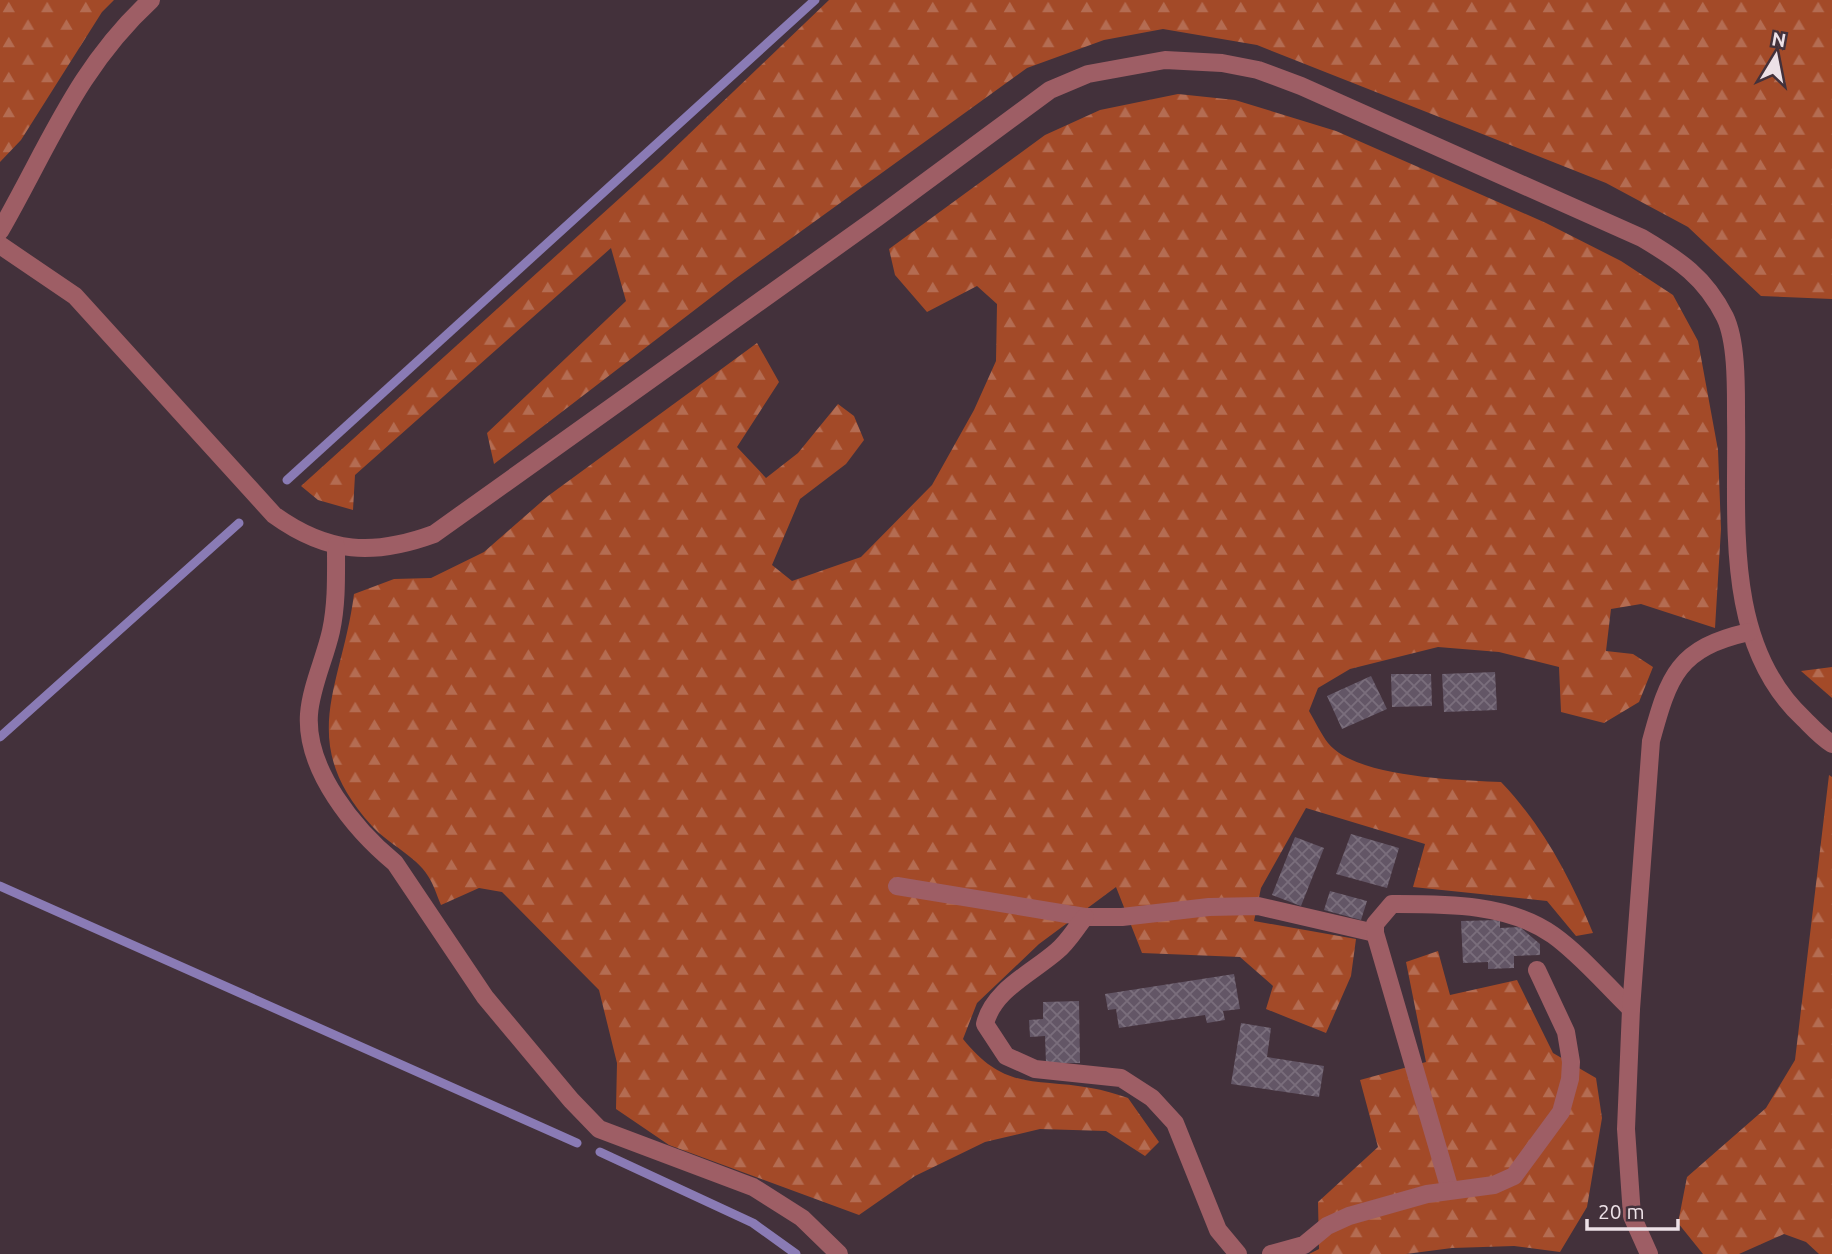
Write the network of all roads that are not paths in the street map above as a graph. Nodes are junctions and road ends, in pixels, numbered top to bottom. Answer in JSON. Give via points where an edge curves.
{"nodes":[{"id":1,"x":151,"y":0,"type":"edge"},
{"id":2,"x":0,"y":231,"type":"edge"},
{"id":3,"x":0,"y":245,"type":"edge"},
{"id":4,"x":336,"y":546,"type":"junction"},
{"id":5,"x":1749,"y":632,"type":"junction"},
{"id":6,"x":1832,"y":744,"type":"edge"},
{"id":7,"x":897,"y":886,"type":"dead end"},
{"id":8,"x":1085,"y":917,"type":"junction"},
{"id":9,"x":1375,"y":933,"type":"junction"},
{"id":10,"x":1537,"y":970,"type":"dead end"},
{"id":11,"x":1631,"y":1009,"type":"junction"},
{"id":12,"x":1450,"y":1190,"type":"junction"},
{"id":13,"x":839,"y":1254,"type":"edge"},
{"id":14,"x":1238,"y":1254,"type":"edge"},
{"id":15,"x":1271,"y":1254,"type":"edge"},
{"id":16,"x":1649,"y":1254,"type":"edge"}],
"edges":[{"from":1,"to":2,"type":"street","via":[[80,81]]},
{"from":3,"to":4,"type":"street","via":[[75,296],[274,515],[311,538]]},
{"from":4,"to":5,"type":"street","via":[[369,550],[400,546],[434,534],[1050,90],[1123,66],[1165,60],[1210,62],[1258,70],[1301,86],[1642,238],[1691,270],[1726,319],[1733,358],[1739,559]]},
{"from":4,"to":13,"type":"street","via":[[336,599],[309,715],[316,753],[335,800],[395,863],[485,997],[599,1129],[753,1187],[802,1218]]},
{"from":5,"to":6,"type":"street","via":[[1790,706]]},
{"from":5,"to":11,"type":"street","via":[[1698,648],[1679,667],[1660,708],[1651,741]]},
{"from":7,"to":8,"type":"street"},
{"from":8,"to":9,"type":"street","via":[[1258,906]]},
{"from":8,"to":14,"type":"street","via":[[1060,949],[989,1009],[985,1024],[1006,1056],[1035,1069],[1121,1078],[1152,1098],[1175,1123],[1218,1230]]},
{"from":9,"to":11,"type":"street","via":[[1375,924],[1392,904],[1436,904],[1517,916],[1553,935]]},
{"from":9,"to":12,"type":"street"},
{"from":10,"to":12,"type":"street","via":[[1566,1032],[1571,1062],[1561,1112],[1514,1176],[1494,1185]]},
{"from":11,"to":16,"type":"street","via":[[1627,1177],[1632,1216]]},
{"from":12,"to":15,"type":"street","via":[[1349,1216],[1327,1226],[1304,1245]]}]}
